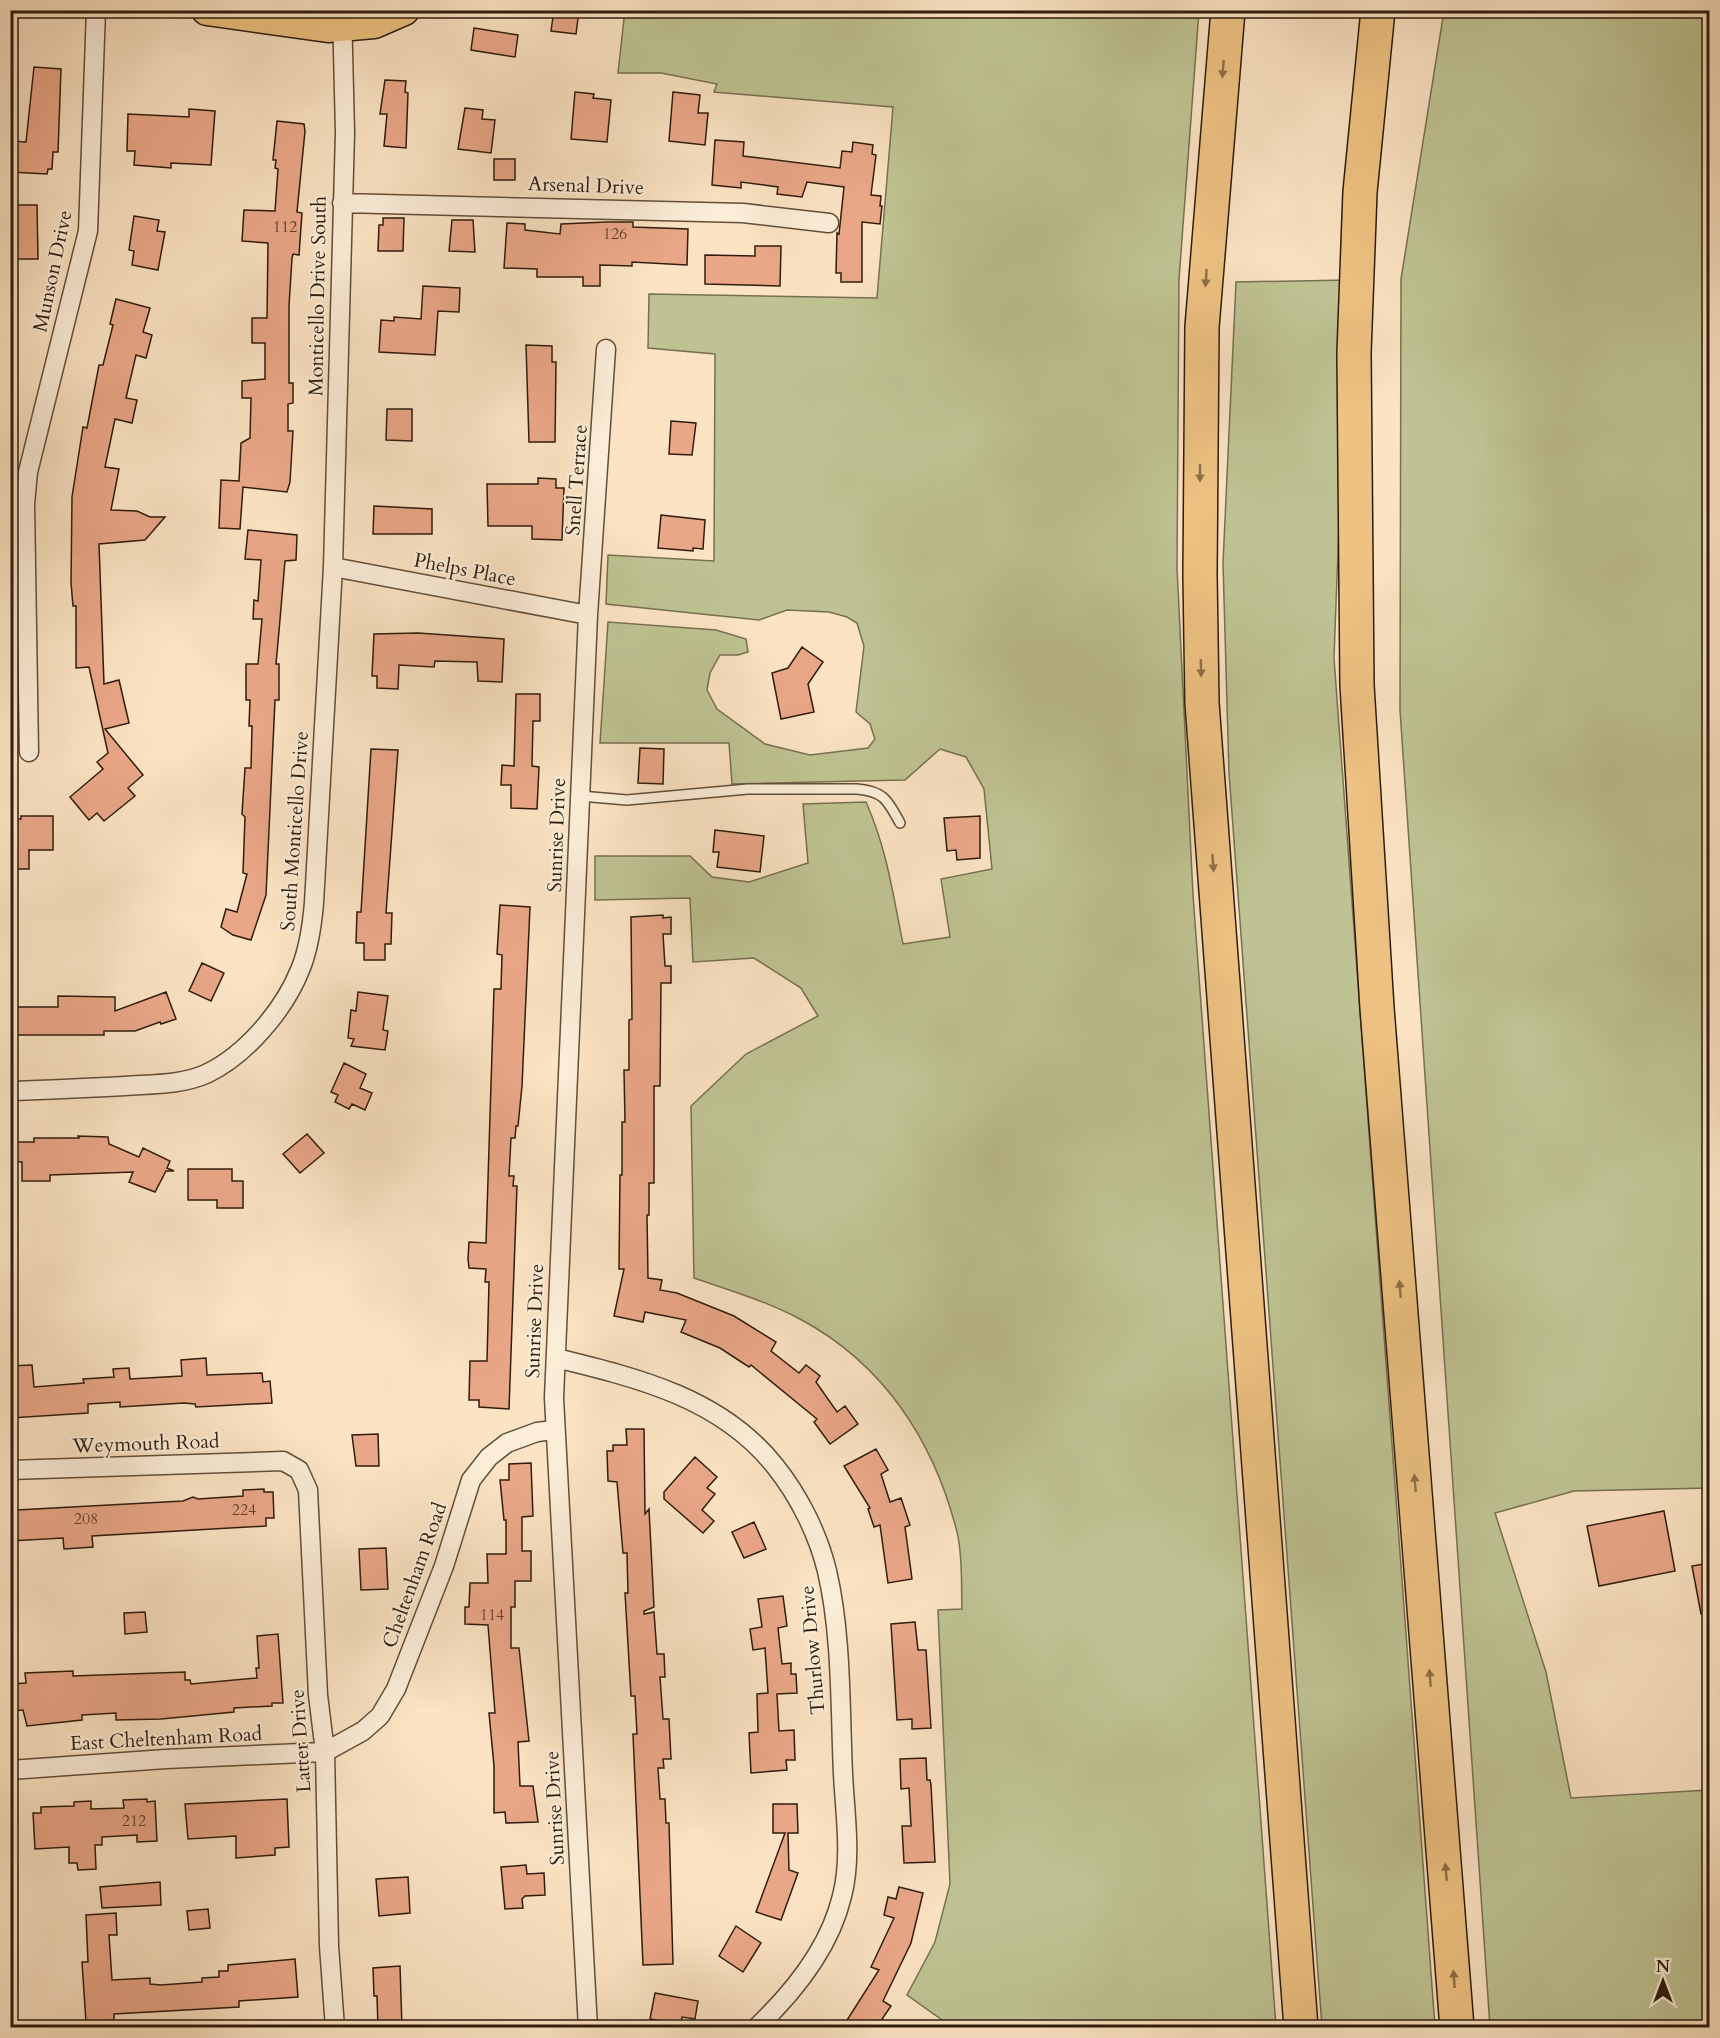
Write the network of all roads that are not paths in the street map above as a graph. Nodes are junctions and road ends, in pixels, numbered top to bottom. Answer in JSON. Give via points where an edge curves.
{"nodes":[{"id":1,"x":96,"y":10,"type":"edge"},
{"id":2,"x":207,"y":10,"type":"edge"},
{"id":3,"x":404,"y":10,"type":"edge"},
{"id":4,"x":1227,"y":10,"type":"edge"},
{"id":5,"x":1378,"y":10,"type":"edge"},
{"id":6,"x":342,"y":19,"type":"edge"},
{"id":7,"x":342,"y":203,"type":"junction"},
{"id":8,"x":829,"y":223,"type":"dead end"},
{"id":9,"x":606,"y":349,"type":"dead end"},
{"id":10,"x":333,"y":567,"type":"junction"},
{"id":11,"x":588,"y":615,"type":"junction"},
{"id":12,"x":29,"y":752,"type":"dead end"},
{"id":13,"x":580,"y":796,"type":"junction"},
{"id":14,"x":900,"y":823,"type":"dead end"},
{"id":15,"x":10,"y":1091,"type":"edge"},
{"id":16,"x":556,"y":1358,"type":"junction"},
{"id":17,"x":554,"y":1430,"type":"junction"},
{"id":18,"x":283,"y":1461,"type":"joint"},
{"id":19,"x":10,"y":1470,"type":"edge"},
{"id":20,"x":325,"y":1752,"type":"junction"},
{"id":21,"x":10,"y":1770,"type":"edge"},
{"id":22,"x":335,"y":2028,"type":"edge"},
{"id":23,"x":588,"y":2028,"type":"edge"},
{"id":24,"x":756,"y":2028,"type":"edge"},
{"id":25,"x":1302,"y":2028,"type":"edge"},
{"id":26,"x":1458,"y":2028,"type":"edge"}],
"edges":[{"from":1,"to":12,"type":"street","name":"Munson Drive","via":[[88,231],[28,472],[25,504]]},
{"from":2,"to":6,"type":"main road"},
{"from":3,"to":6,"type":"main road","via":[[374,23]]},
{"from":4,"to":25,"type":"highway","one_way":true,"via":[[1202,327],[1202,703]]},
{"from":26,"to":5,"type":"highway","one_way":true,"via":[[1377,1008],[1357,685],[1354,353],[1360,192]]},
{"from":6,"to":7,"type":"street","name":"Monticello Drive South"},
{"from":7,"to":8,"type":"street","name":"Arsenal Drive","via":[[742,213]]},
{"from":7,"to":10,"type":"street","name":"Monticello Drive South"},
{"from":9,"to":11,"type":"street","name":"Snell Terrace"},
{"from":10,"to":11,"type":"street","name":"Phelps Place"},
{"from":10,"to":15,"type":"street","name":"South Monticello Drive","via":[[311,932],[300,969],[286,997],[230,1059],[205,1074],[171,1083]]},
{"from":11,"to":13,"type":"street","name":"Sunrise Drive"},
{"from":13,"to":14,"type":"lane","via":[[627,800],[748,789],[872,790],[882,795]]},
{"from":13,"to":16,"type":"street","name":"Sunrise Drive"},
{"from":16,"to":17,"type":"street","name":"Sunrise Drive"},
{"from":16,"to":24,"type":"street","name":"Thurlow Drive","via":[[633,1377],[729,1420],[776,1467],[813,1526],[833,1600],[847,1860],[842,1896],[824,1945],[779,2006]]},
{"from":17,"to":20,"type":"street","name":"Cheltenham Road","via":[[507,1443],[489,1457],[471,1480],[444,1566],[396,1689],[371,1724]]},
{"from":17,"to":23,"type":"street","name":"Sunrise Drive"},
{"from":18,"to":19,"type":"street","name":"Weymouth Road"},
{"from":18,"to":20,"type":"street","name":"Latter Drive","via":[[298,1470],[308,1490],[318,1695]]},
{"from":20,"to":21,"type":"street","name":"East Cheltenham Road"},
{"from":20,"to":22,"type":"street","name":"Latter Drive","via":[[329,1946]]}]}
